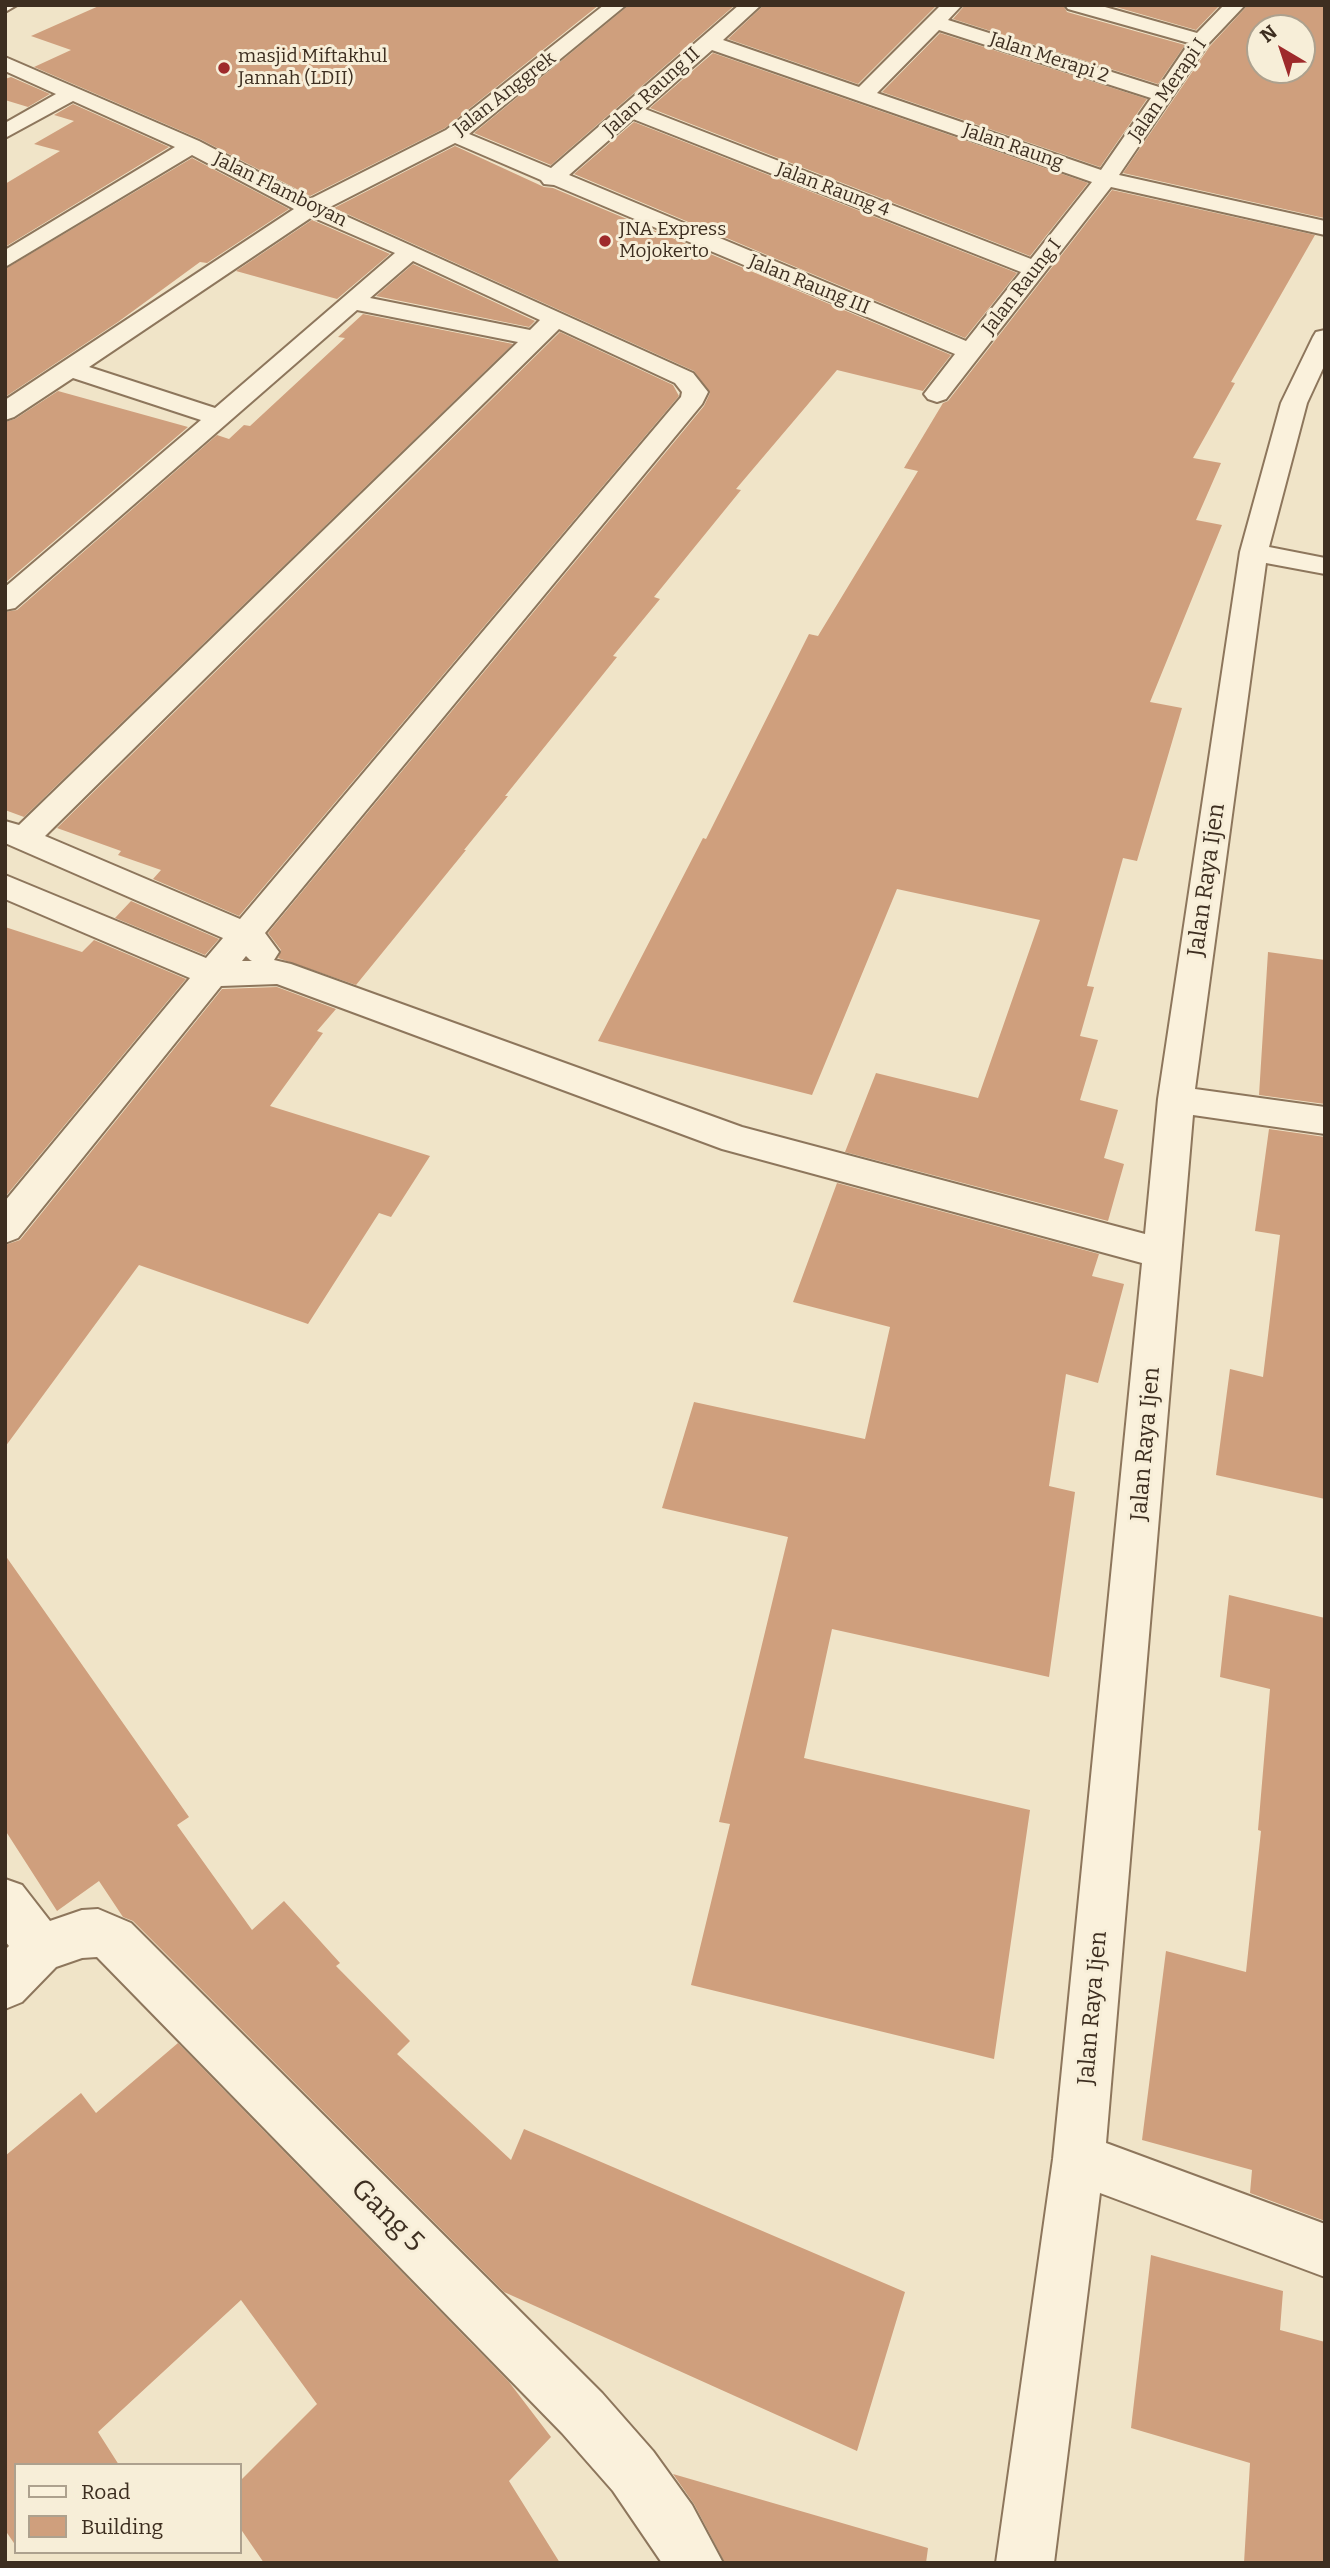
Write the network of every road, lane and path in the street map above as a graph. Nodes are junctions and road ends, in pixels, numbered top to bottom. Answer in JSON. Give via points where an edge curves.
{"nodes":[{"id":1,"x":616,"y":5,"type":"edge"},
{"id":2,"x":751,"y":5,"type":"edge"},
{"id":3,"x":952,"y":5,"type":"edge"},
{"id":4,"x":1075,"y":5,"type":"edge"},
{"id":5,"x":1235,"y":5,"type":"edge"},
{"id":6,"x":935,"y":22,"type":"junction"},
{"id":7,"x":1201,"y":40,"type":"junction"},
{"id":8,"x":708,"y":42,"type":"junction"},
{"id":9,"x":5,"y":63,"type":"edge"},
{"id":10,"x":75,"y":92,"type":"junction"},
{"id":11,"x":863,"y":95,"type":"junction"},
{"id":12,"x":1163,"y":95,"type":"junction"},
{"id":13,"x":632,"y":111,"type":"junction"},
{"id":14,"x":5,"y":132,"type":"edge"},
{"id":15,"x":454,"y":135,"type":"junction"},
{"id":16,"x":191,"y":146,"type":"junction"},
{"id":17,"x":552,"y":179,"type":"junction"},
{"id":18,"x":1105,"y":179,"type":"junction"},
{"id":19,"x":310,"y":208,"type":"junction"},
{"id":20,"x":1325,"y":228,"type":"edge"},
{"id":21,"x":411,"y":251,"type":"junction"},
{"id":22,"x":5,"y":260,"type":"edge"},
{"id":23,"x":1035,"y":269,"type":"junction"},
{"id":24,"x":352,"y":302,"type":"junction"},
{"id":25,"x":545,"y":329,"type":"junction"},
{"id":26,"x":1325,"y":337,"type":"edge"},
{"id":27,"x":971,"y":352,"type":"junction"},
{"id":28,"x":68,"y":368,"type":"junction"},
{"id":29,"x":937,"y":394,"type":"dead end"},
{"id":30,"x":5,"y":412,"type":"edge"},
{"id":31,"x":218,"y":417,"type":"junction"},
{"id":32,"x":1254,"y":552,"type":"junction"},
{"id":33,"x":1325,"y":566,"type":"edge"},
{"id":34,"x":5,"y":602,"type":"edge"},
{"id":35,"x":14,"y":835,"type":"edge"},
{"id":36,"x":5,"y":886,"type":"edge"},
{"id":37,"x":247,"y":935,"type":"junction"},
{"id":38,"x":279,"y":972,"type":"junction"},
{"id":39,"x":212,"y":974,"type":"junction"},
{"id":40,"x":1176,"y":1099,"type":"junction"},
{"id":41,"x":1325,"y":1121,"type":"edge"},
{"id":42,"x":5,"y":1228,"type":"edge"},
{"id":43,"x":1164,"y":1254,"type":"junction"},
{"id":44,"x":5,"y":1902,"type":"edge"},
{"id":45,"x":41,"y":1948,"type":"junction"},
{"id":46,"x":5,"y":1985,"type":"edge"},
{"id":47,"x":1079,"y":2159,"type":"junction"},
{"id":48,"x":1325,"y":2251,"type":"edge"},
{"id":49,"x":694,"y":2563,"type":"edge"},
{"id":50,"x":1025,"y":2563,"type":"edge"}],
"edges":[{"from":1,"to":15,"type":"street","name":"Jalan Anggrek"},
{"from":2,"to":8,"type":"street","name":"Jalan Raung II"},
{"from":3,"to":6,"type":"street"},
{"from":4,"to":7,"type":"street"},
{"from":5,"to":7,"type":"street","name":"Jalan Merapi I"},
{"from":6,"to":11,"type":"street"},
{"from":6,"to":12,"type":"street","name":"Jalan Merapi 2"},
{"from":7,"to":12,"type":"street","name":"Jalan Merapi I"},
{"from":8,"to":11,"type":"street","name":"Jalan Raung"},
{"from":8,"to":13,"type":"street","name":"Jalan Raung II"},
{"from":9,"to":10,"type":"street","name":"Jalan Flamboyan"},
{"from":10,"to":14,"type":"street"},
{"from":10,"to":16,"type":"street","name":"Jalan Flamboyan"},
{"from":11,"to":18,"type":"street","name":"Jalan Raung"},
{"from":12,"to":18,"type":"street","name":"Jalan Merapi I"},
{"from":13,"to":17,"type":"street","name":"Jalan Raung II"},
{"from":13,"to":23,"type":"street","name":"Jalan Raung 4"},
{"from":15,"to":17,"type":"street","name":"Jalan Raung III"},
{"from":15,"to":19,"type":"street","name":"Jalan Anggrek"},
{"from":16,"to":19,"type":"street","name":"Jalan Flamboyan"},
{"from":16,"to":22,"type":"street"},
{"from":17,"to":27,"type":"street","name":"Jalan Raung III"},
{"from":18,"to":20,"type":"street","name":"Jalan Raung"},
{"from":18,"to":23,"type":"street","name":"Jalan Raung I"},
{"from":19,"to":21,"type":"street","name":"Jalan Flamboyan"},
{"from":19,"to":28,"type":"street","name":"Jalan Anggrek"},
{"from":21,"to":24,"type":"street"},
{"from":21,"to":25,"type":"street","name":"Jalan Flamboyan"},
{"from":23,"to":27,"type":"street","name":"Jalan Raung I"},
{"from":24,"to":25,"type":"street"},
{"from":24,"to":31,"type":"street"},
{"from":25,"to":35,"type":"street"},
{"from":25,"to":37,"type":"street","via":[[684,378],[694,399]]},
{"from":26,"to":32,"type":"street","name":"Jalan Raya Ijen","via":[[1294,403]]},
{"from":27,"to":29,"type":"street","name":"Jalan Raung I"},
{"from":28,"to":30,"type":"street","name":"Jalan Anggrek"},
{"from":28,"to":31,"type":"street"},
{"from":31,"to":34,"type":"street"},
{"from":32,"to":33,"type":"street"},
{"from":32,"to":40,"type":"street","name":"Jalan Raya Ijen"},
{"from":35,"to":37,"type":"street"},
{"from":36,"to":39,"type":"street"},
{"from":37,"to":38,"type":"street"},
{"from":37,"to":39,"type":"street"},
{"from":38,"to":39,"type":"street"},
{"from":38,"to":43,"type":"street","via":[[735,1139]]},
{"from":39,"to":42,"type":"street"},
{"from":40,"to":41,"type":"street"},
{"from":40,"to":43,"type":"street","name":"Jalan Raya Ijen"},
{"from":43,"to":47,"type":"street","name":"Jalan Raya Ijen"},
{"from":44,"to":45,"type":"street"},
{"from":45,"to":46,"type":"street"},
{"from":45,"to":49,"type":"street","name":"Gang 5","via":[[82,1934],[99,1933],[114,1940],[582,2413],[633,2471]]},
{"from":47,"to":48,"type":"street"},
{"from":47,"to":50,"type":"street","name":"Jalan Raya Ijen"}]}
